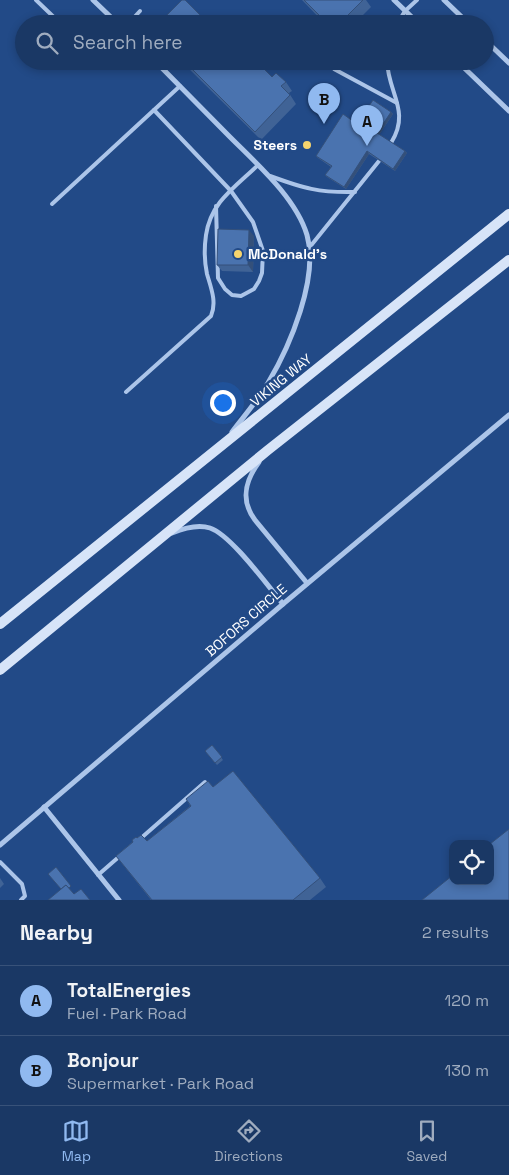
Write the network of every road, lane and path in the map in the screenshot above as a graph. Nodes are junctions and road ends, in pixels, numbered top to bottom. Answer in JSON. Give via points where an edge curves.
{"nodes":[{"id":1,"x":36,"y":0,"type":"edge"},
{"id":2,"x":394,"y":0,"type":"edge"},
{"id":3,"x":417,"y":0,"type":"edge"},
{"id":4,"x":444,"y":0,"type":"edge"},
{"id":5,"x":96,"y":1,"type":"edge"},
{"id":6,"x":405,"y":11,"type":"junction"},
{"id":7,"x":140,"y":12,"type":"dead end"},
{"id":8,"x":52,"y":15,"type":"edge"},
{"id":9,"x":107,"y":15,"type":"edge"},
{"id":10,"x":137,"y":15,"type":"edge"},
{"id":11,"x":403,"y":15,"type":"edge"},
{"id":12,"x":409,"y":15,"type":"edge"},
{"id":13,"x":460,"y":15,"type":"edge"},
{"id":14,"x":494,"y":49,"type":"edge"},
{"id":15,"x":509,"y":63,"type":"edge"},
{"id":16,"x":164,"y":70,"type":"edge"},
{"id":17,"x":336,"y":70,"type":"edge"},
{"id":18,"x":387,"y":70,"type":"edge"},
{"id":19,"x":466,"y":70,"type":"edge"},
{"id":20,"x":180,"y":86,"type":"junction"},
{"id":21,"x":397,"y":103,"type":"junction"},
{"id":22,"x":154,"y":110,"type":"junction"},
{"id":23,"x":509,"y":112,"type":"edge"},
{"id":24,"x":391,"y":143,"type":"edge"},
{"id":25,"x":379,"y":162,"type":"edge"},
{"id":26,"x":258,"y":166,"type":"junction"},
{"id":27,"x":268,"y":175,"type":"junction"},
{"id":28,"x":231,"y":191,"type":"junction"},
{"id":29,"x":355,"y":192,"type":"junction"},
{"id":30,"x":52,"y":204,"type":"dead end"},
{"id":31,"x":216,"y":206,"type":"junction"},
{"id":32,"x":509,"y":214,"type":"edge"},
{"id":33,"x":309,"y":248,"type":"junction"},
{"id":34,"x":509,"y":260,"type":"edge"},
{"id":35,"x":126,"y":392,"type":"dead end"},
{"id":36,"x":509,"y":415,"type":"edge"},
{"id":37,"x":222,"y":446,"type":"junction"},
{"id":38,"x":268,"y":450,"type":"junction"},
{"id":39,"x":159,"y":538,"type":"junction"},
{"id":40,"x":308,"y":583,"type":"junction"},
{"id":41,"x":283,"y":604,"type":"junction"},
{"id":42,"x":0,"y":624,"type":"edge"},
{"id":43,"x":0,"y":670,"type":"edge"},
{"id":44,"x":204,"y":782,"type":"edge"},
{"id":45,"x":44,"y":807,"type":"junction"},
{"id":46,"x":134,"y":844,"type":"edge"},
{"id":47,"x":0,"y":845,"type":"edge"},
{"id":48,"x":127,"y":850,"type":"edge"},
{"id":49,"x":0,"y":862,"type":"edge"},
{"id":50,"x":98,"y":875,"type":"junction"},
{"id":51,"x":21,"y":900,"type":"edge"},
{"id":52,"x":118,"y":900,"type":"edge"}],
"edges":[{"from":1,"to":8,"type":"lane"},
{"from":2,"to":6,"type":"street"},
{"from":3,"to":6,"type":"lane"},
{"from":4,"to":13,"type":"street"},
{"from":5,"to":9,"type":"street"},
{"from":6,"to":11,"type":"lane"},
{"from":6,"to":12,"type":"street"},
{"from":7,"to":10,"type":"lane"},
{"from":14,"to":15,"type":"street"},
{"from":16,"to":20,"type":"street"},
{"from":17,"to":21,"type":"lane"},
{"from":18,"to":21,"type":"lane"},
{"from":19,"to":23,"type":"street"},
{"from":20,"to":22,"type":"lane"},
{"from":20,"to":26,"type":"street"},
{"from":21,"to":24,"type":"lane","via":[[400,122]]},
{"from":22,"to":28,"type":"lane"},
{"from":22,"to":30,"type":"lane"},
{"from":25,"to":29,"type":"lane"},
{"from":26,"to":27,"type":"street"},
{"from":26,"to":28,"type":"lane"},
{"from":27,"to":29,"type":"lane","via":[[309,190]]},
{"from":27,"to":33,"type":"street","via":[[296,211]]},
{"from":28,"to":31,"type":"lane"},
{"from":28,"to":31,"type":"lane","via":[[253,222],[263,251],[260,281],[241,296],[225,289],[218,278]]},
{"from":29,"to":33,"type":"lane"},
{"from":31,"to":35,"type":"lane","via":[[208,222],[204,253],[214,303],[212,316]]},
{"from":32,"to":37,"type":"main road","name":"VIKING WAY"},
{"from":33,"to":37,"type":"street","via":[[305,297],[283,355],[268,384]]},
{"from":34,"to":38,"type":"main road"},
{"from":36,"to":40,"type":"street","name":"BOFORS CIRCLE"},
{"from":37,"to":42,"type":"main road","name":"VIKING WAY"},
{"from":38,"to":39,"type":"main road"},
{"from":38,"to":40,"type":"street","via":[[246,486],[247,506],[254,520]]},
{"from":39,"to":41,"type":"street","via":[[194,527],[207,527],[218,532],[232,543]]},
{"from":39,"to":43,"type":"main road"},
{"from":40,"to":41,"type":"street","name":"BOFORS CIRCLE"},
{"from":41,"to":45,"type":"street","name":"BOFORS CIRCLE"},
{"from":44,"to":46,"type":"lane"},
{"from":45,"to":47,"type":"street","name":"BOFORS CIRCLE"},
{"from":45,"to":50,"type":"street"},
{"from":48,"to":50,"type":"lane"},
{"from":49,"to":51,"type":"lane","via":[[24,887],[25,896]]},
{"from":50,"to":52,"type":"street"}]}
